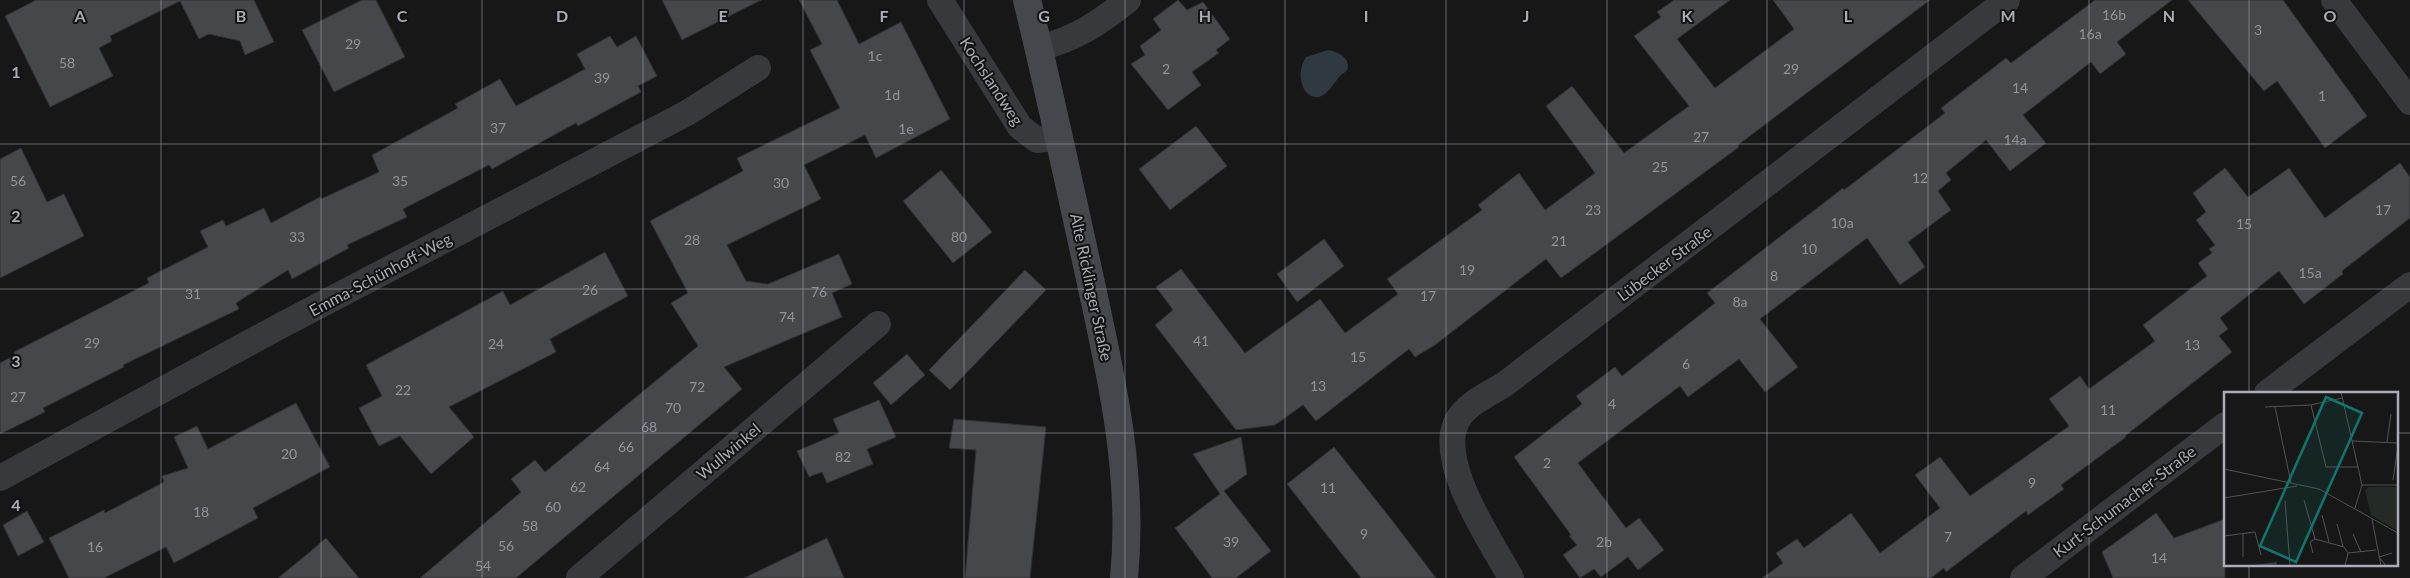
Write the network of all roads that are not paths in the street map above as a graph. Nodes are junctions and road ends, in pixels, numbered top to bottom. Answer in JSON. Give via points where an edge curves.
{"nodes":[{"id":1,"x":940,"y":0,"type":"edge"},
{"id":2,"x":1027,"y":0,"type":"edge"},
{"id":3,"x":1128,"y":0,"type":"edge"},
{"id":4,"x":2008,"y":0,"type":"edge"},
{"id":5,"x":2334,"y":0,"type":"edge"},
{"id":6,"x":1039,"y":48,"type":"junction"},
{"id":7,"x":758,"y":68,"type":"dead end"},
{"id":8,"x":2410,"y":102,"type":"edge"},
{"id":9,"x":1059,"y":137,"type":"junction"},
{"id":10,"x":2410,"y":286,"type":"edge"},
{"id":11,"x":878,"y":324,"type":"dead end"},
{"id":12,"x":2268,"y":392,"type":"edge"},
{"id":13,"x":2224,"y":426,"type":"edge"},
{"id":14,"x":0,"y":478,"type":"edge"},
{"id":15,"x":579,"y":578,"type":"edge"},
{"id":16,"x":1124,"y":578,"type":"edge"},
{"id":17,"x":1511,"y":578,"type":"edge"},
{"id":18,"x":2023,"y":578,"type":"edge"}],
"edges":[{"from":1,"to":9,"type":"street","name":"Kochslandweg","via":[[1020,127],[1037,140]]},
{"from":2,"to":6,"type":"main road","name":"Alte Ricklinger Straße"},
{"from":3,"to":6,"type":"street","via":[[1092,28]]},
{"from":4,"to":17,"type":"street","name":"Lübecker Straße","via":[[1505,384],[1467,409],[1457,421],[1452,458],[1459,481]]},
{"from":5,"to":8,"type":"street"},
{"from":6,"to":9,"type":"main road","name":"Alte Ricklinger Straße"},
{"from":7,"to":14,"type":"street","name":"Emma-Schünhoff-Weg","via":[[687,113],[282,325]]},
{"from":9,"to":16,"type":"main road","name":"Alte Ricklinger Straße","via":[[1110,369],[1125,458],[1127,548]]},
{"from":10,"to":12,"type":"street"},
{"from":11,"to":15,"type":"street","name":"Wullwinkel"},
{"from":13,"to":18,"type":"street","name":"Kurt-Schumacher-Straße"}]}
